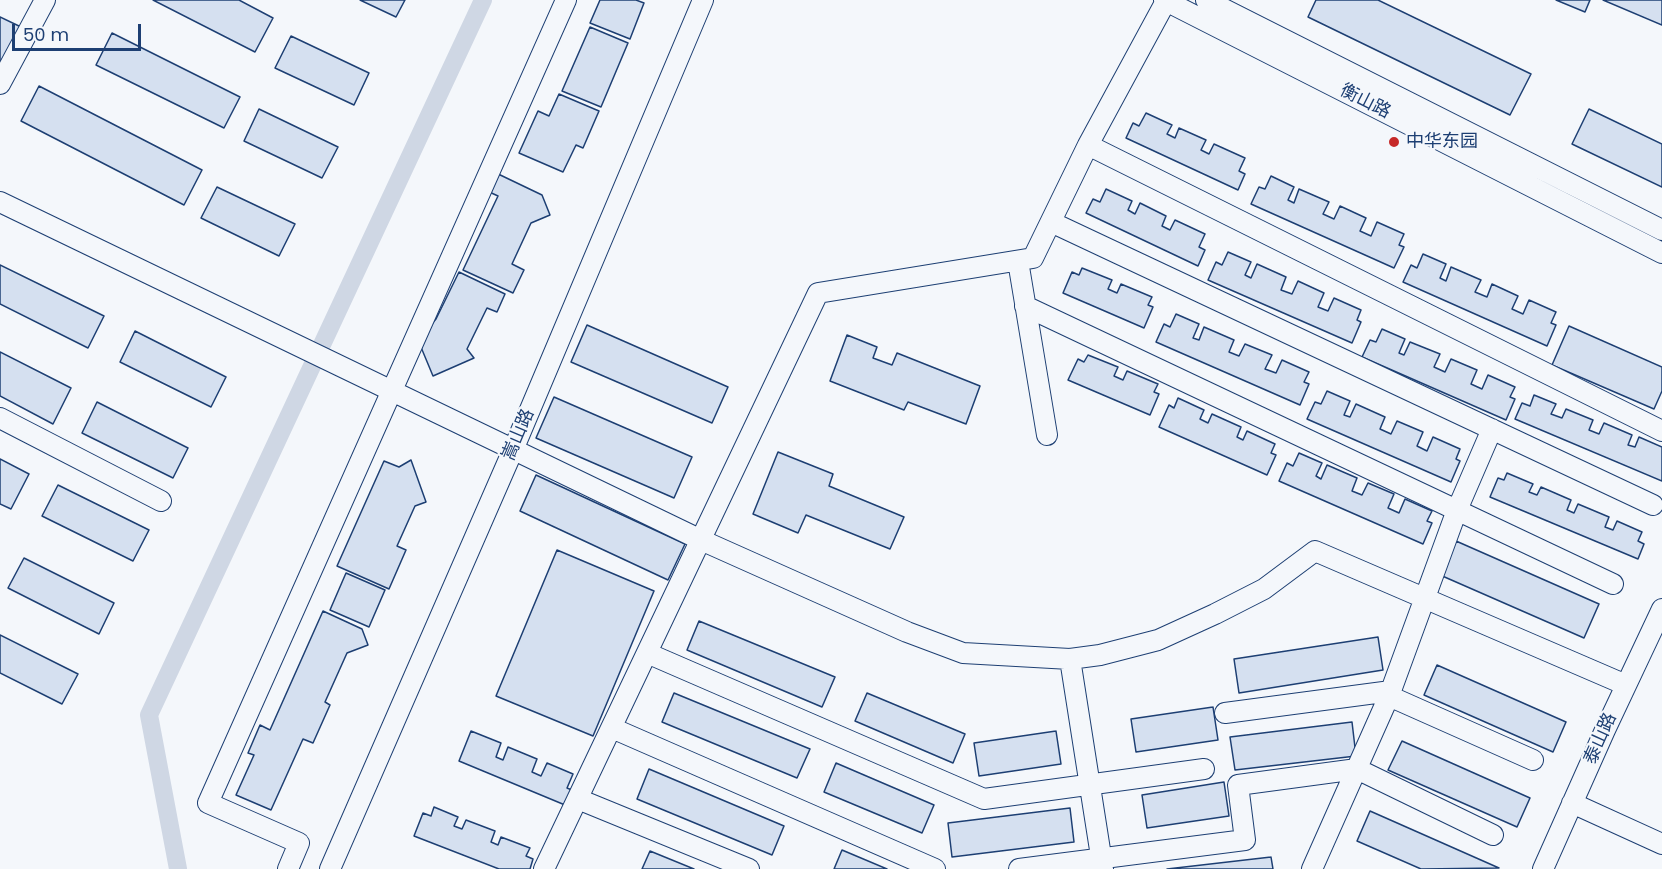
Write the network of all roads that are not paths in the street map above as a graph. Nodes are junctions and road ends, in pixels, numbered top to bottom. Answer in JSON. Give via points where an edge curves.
{"nodes":[{"id":1,"x":45,"y":0,"type":"edge"},
{"id":2,"x":566,"y":0,"type":"edge"},
{"id":3,"x":703,"y":0,"type":"edge"},
{"id":4,"x":1206,"y":0,"type":"edge"},
{"id":5,"x":1165,"y":1,"type":"edge"},
{"id":6,"x":0,"y":84,"type":"edge"},
{"id":7,"x":1088,"y":144,"type":"junction"},
{"id":8,"x":0,"y":202,"type":"edge"},
{"id":9,"x":1051,"y":222,"type":"junction"},
{"id":10,"x":1662,"y":230,"type":"edge"},
{"id":11,"x":1662,"y":253,"type":"edge"},
{"id":12,"x":1018,"y":261,"type":"junction"},
{"id":13,"x":1026,"y":306,"type":"junction"},
{"id":14,"x":392,"y":391,"type":"junction"},
{"id":15,"x":0,"y":418,"type":"edge"},
{"id":16,"x":1492,"y":429,"type":"junction"},
{"id":17,"x":1662,"y":430,"type":"edge"},
{"id":18,"x":1047,"y":435,"type":"dead end"},
{"id":19,"x":513,"y":450,"type":"junction"},
{"id":20,"x":161,"y":501,"type":"dead end"},
{"id":21,"x":1653,"y":505,"type":"dead end"},
{"id":22,"x":1457,"y":510,"type":"junction"},
{"id":23,"x":701,"y":540,"type":"junction"},
{"id":24,"x":1613,"y":584,"type":"dead end"},
{"id":25,"x":1425,"y":597,"type":"junction"},
{"id":26,"x":1662,"y":609,"type":"edge"},
{"id":27,"x":647,"y":653,"type":"junction"},
{"id":28,"x":1070,"y":659,"type":"junction"},
{"id":29,"x":1626,"y":685,"type":"junction"},
{"id":30,"x":1390,"y":693,"type":"junction"},
{"id":31,"x":1225,"y":713,"type":"dead end"},
{"id":32,"x":612,"y":728,"type":"junction"},
{"id":33,"x":1533,"y":760,"type":"dead end"},
{"id":34,"x":1204,"y":769,"type":"dead end"},
{"id":35,"x":1357,"y":769,"type":"junction"},
{"id":36,"x":1090,"y":784,"type":"junction"},
{"id":37,"x":578,"y":799,"type":"junction"},
{"id":38,"x":1572,"y":803,"type":"junction"},
{"id":39,"x":1493,"y":835,"type":"dead end"},
{"id":40,"x":1662,"y":844,"type":"edge"},
{"id":41,"x":1102,"y":864,"type":"edge"},
{"id":42,"x":547,"y":868,"type":"edge"},
{"id":43,"x":288,"y":869,"type":"edge"},
{"id":44,"x":330,"y":869,"type":"edge"},
{"id":45,"x":749,"y":869,"type":"edge"},
{"id":46,"x":935,"y":869,"type":"edge"},
{"id":47,"x":1019,"y":869,"type":"edge"},
{"id":48,"x":1312,"y":869,"type":"edge"},
{"id":49,"x":1543,"y":869,"type":"edge"}],
"edges":[{"from":1,"to":6,"type":"street"},
{"from":2,"to":14,"type":"street"},
{"from":3,"to":19,"type":"street","name":"嵩山路"},
{"from":4,"to":10,"type":"street","name":"衡山路"},
{"from":5,"to":7,"type":"street"},
{"from":5,"to":11,"type":"street","name":"衡山路"},
{"from":7,"to":9,"type":"street"},
{"from":7,"to":17,"type":"street"},
{"from":8,"to":14,"type":"street"},
{"from":9,"to":12,"type":"street","via":[[1033,258]]},
{"from":9,"to":16,"type":"street"},
{"from":12,"to":13,"type":"street"},
{"from":12,"to":23,"type":"street","via":[[818,294]]},
{"from":13,"to":18,"type":"street"},
{"from":13,"to":22,"type":"street"},
{"from":14,"to":19,"type":"street"},
{"from":14,"to":43,"type":"street","via":[[208,803],[299,843]]},
{"from":15,"to":20,"type":"street"},
{"from":16,"to":21,"type":"street"},
{"from":16,"to":22,"type":"street"},
{"from":19,"to":23,"type":"street"},
{"from":19,"to":44,"type":"street","name":"嵩山路"},
{"from":22,"to":24,"type":"street"},
{"from":22,"to":25,"type":"street"},
{"from":23,"to":27,"type":"street"},
{"from":23,"to":28,"type":"street","via":[[963,653]]},
{"from":25,"to":28,"type":"street","via":[[1315,551],[1264,589],[1168,635],[1100,655]]},
{"from":25,"to":29,"type":"street"},
{"from":25,"to":30,"type":"street"},
{"from":26,"to":29,"type":"street","name":"泰山路"},
{"from":27,"to":32,"type":"street"},
{"from":27,"to":36,"type":"street","via":[[984,799]]},
{"from":28,"to":36,"type":"street"},
{"from":29,"to":38,"type":"street","name":"泰山路"},
{"from":30,"to":31,"type":"street"},
{"from":30,"to":33,"type":"street"},
{"from":30,"to":35,"type":"street"},
{"from":32,"to":37,"type":"street"},
{"from":32,"to":46,"type":"street"},
{"from":34,"to":36,"type":"street"},
{"from":35,"to":39,"type":"street"},
{"from":35,"to":41,"type":"street","via":[[1238,785],[1245,840]]},
{"from":35,"to":48,"type":"street"},
{"from":36,"to":41,"type":"street"},
{"from":37,"to":42,"type":"street"},
{"from":37,"to":45,"type":"street"},
{"from":38,"to":40,"type":"street"},
{"from":38,"to":49,"type":"street","name":"泰山路"},
{"from":41,"to":47,"type":"street"}]}
